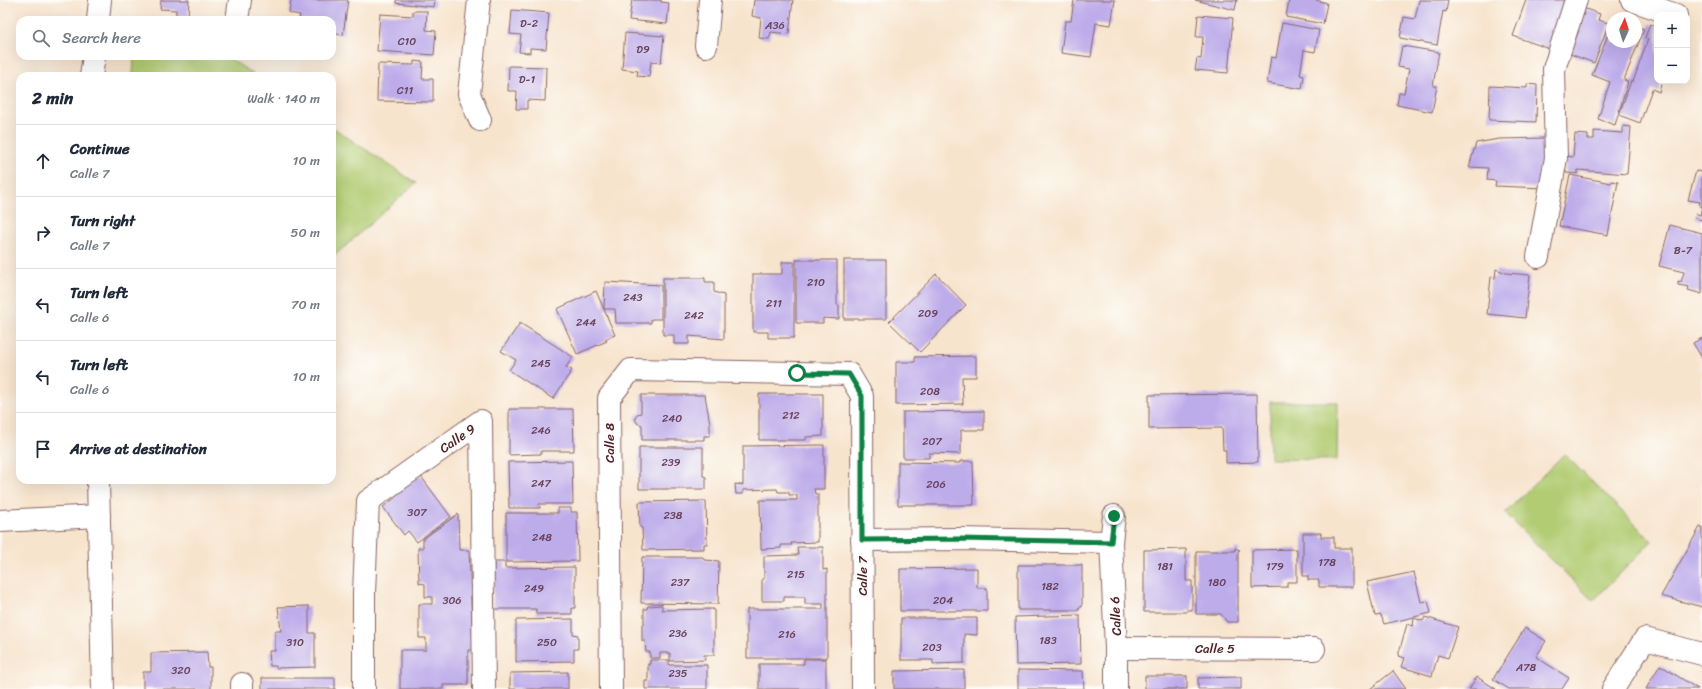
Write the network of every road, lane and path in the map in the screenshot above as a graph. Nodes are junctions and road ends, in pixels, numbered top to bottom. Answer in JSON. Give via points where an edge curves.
{"nodes":[{"id":1,"x":100,"y":0,"type":"edge"},
{"id":2,"x":240,"y":0,"type":"edge"},
{"id":3,"x":479,"y":0,"type":"edge"},
{"id":4,"x":710,"y":0,"type":"edge"},
{"id":5,"x":1576,"y":0,"type":"edge"},
{"id":6,"x":1632,"y":0,"type":"edge"},
{"id":7,"x":1667,"y":12,"type":"edge"},
{"id":8,"x":98,"y":16,"type":"edge"},
{"id":9,"x":238,"y":16,"type":"edge"},
{"id":10,"x":706,"y":46,"type":"dead end"},
{"id":11,"x":93,"y":60,"type":"edge"},
{"id":12,"x":92,"y":72,"type":"edge"},
{"id":13,"x":480,"y":120,"type":"dead end"},
{"id":14,"x":1538,"y":257,"type":"dead end"},
{"id":15,"x":797,"y":373,"type":"joint"},
{"id":16,"x":98,"y":484,"type":"edge"},
{"id":17,"x":99,"y":516,"type":"junction"},
{"id":18,"x":1114,"y":516,"type":"dead end"},
{"id":19,"x":0,"y":520,"type":"edge"},
{"id":20,"x":862,"y":540,"type":"junction"},
{"id":21,"x":1111,"y":542,"type":"junction"},
{"id":22,"x":1116,"y":648,"type":"junction"},
{"id":23,"x":1314,"y":649,"type":"dead end"},
{"id":24,"x":1702,"y":654,"type":"edge"},
{"id":25,"x":103,"y":689,"type":"edge"},
{"id":26,"x":364,"y":689,"type":"edge"},
{"id":27,"x":484,"y":689,"type":"edge"},
{"id":28,"x":611,"y":689,"type":"edge"},
{"id":29,"x":863,"y":689,"type":"edge"},
{"id":30,"x":1116,"y":689,"type":"edge"},
{"id":31,"x":1613,"y":689,"type":"edge"}],
"edges":[{"from":1,"to":8,"type":"street"},
{"from":2,"to":9,"type":"street"},
{"from":3,"to":13,"type":"street","via":[[469,94]]},
{"from":4,"to":10,"type":"street"},
{"from":5,"to":14,"type":"street","via":[[1554,69],[1556,158]]},
{"from":6,"to":7,"type":"street"},
{"from":11,"to":12,"type":"street"},
{"from":15,"to":20,"type":"street","name":"Calle 7","via":[[849,374],[862,396]]},
{"from":15,"to":28,"type":"street","name":"Calle 8","via":[[631,370],[609,398]]},
{"from":16,"to":17,"type":"street"},
{"from":17,"to":19,"type":"street"},
{"from":17,"to":25,"type":"street"},
{"from":18,"to":21,"type":"street","name":"Calle 6"},
{"from":20,"to":21,"type":"street"},
{"from":20,"to":29,"type":"street","name":"Calle 7"},
{"from":21,"to":22,"type":"street","name":"Calle 6"},
{"from":22,"to":23,"type":"street","name":"Calle 5"},
{"from":22,"to":30,"type":"street","name":"Calle 6"},
{"from":24,"to":31,"type":"street","via":[[1645,639]]},
{"from":26,"to":27,"type":"street","name":"Calle 9","via":[[364,593],[368,501],[481,421]]}]}
